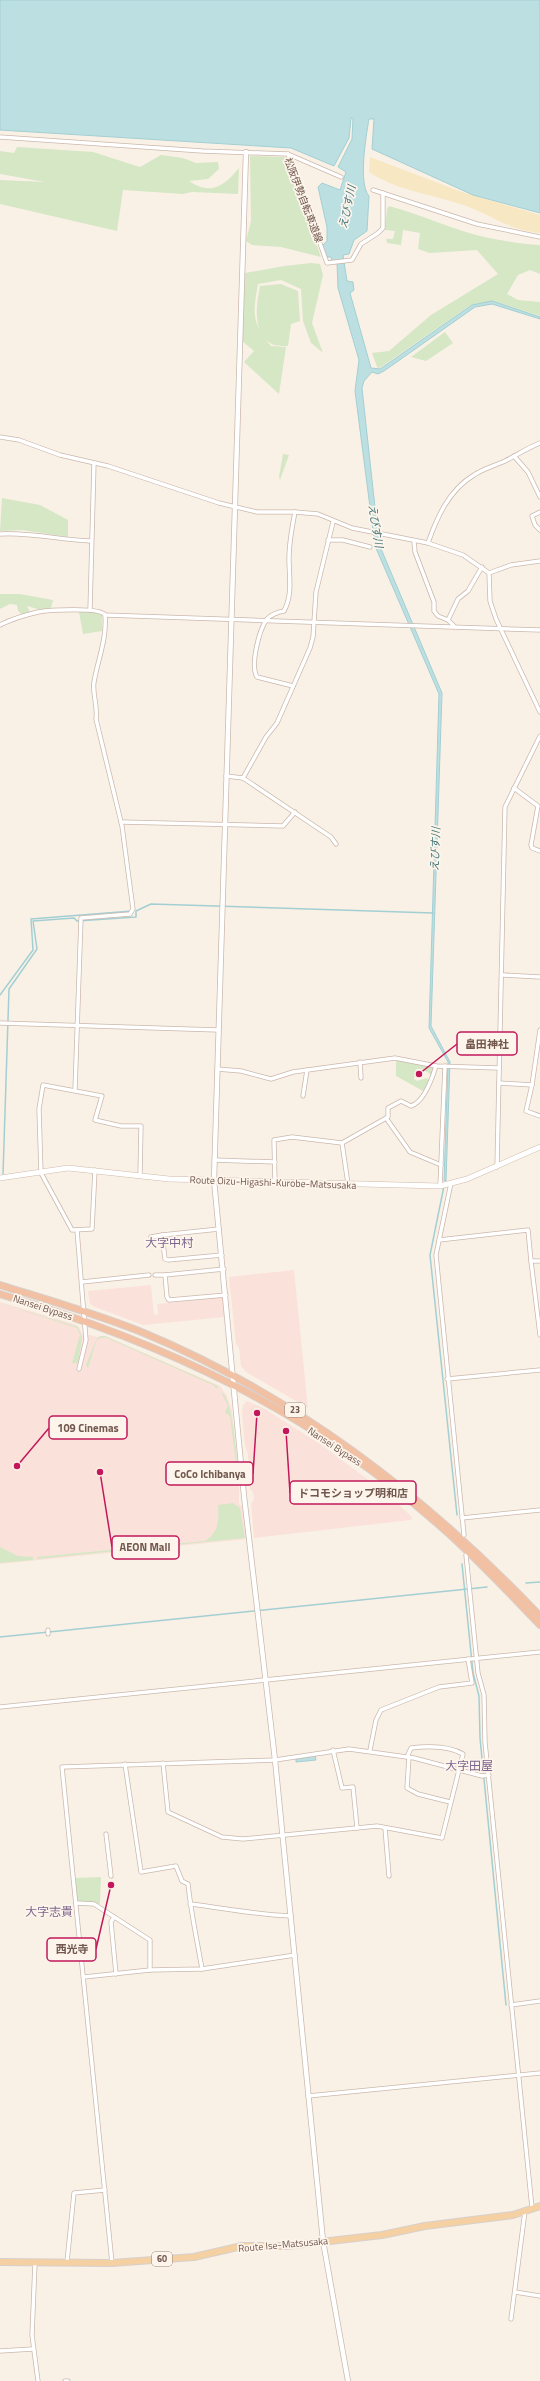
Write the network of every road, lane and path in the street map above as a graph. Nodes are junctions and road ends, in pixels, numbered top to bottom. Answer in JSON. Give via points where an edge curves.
{"nodes":[{"id":1,"x":0,"y":137,"type":"edge"},
{"id":2,"x":246,"y":152,"type":"junction"},
{"id":3,"x":288,"y":154,"type":"junction"},
{"id":4,"x":341,"y":177,"type":"dead end"},
{"id":5,"x":373,"y":190,"type":"dead end"},
{"id":6,"x":383,"y":193,"type":"junction"},
{"id":7,"x":540,"y":238,"type":"edge"},
{"id":8,"x":0,"y":437,"type":"edge"},
{"id":9,"x":540,"y":443,"type":"edge"},
{"id":10,"x":514,"y":456,"type":"junction"},
{"id":11,"x":94,"y":463,"type":"junction"},
{"id":12,"x":540,"y":497,"type":"edge"},
{"id":13,"x":234,"y":506,"type":"junction"},
{"id":14,"x":295,"y":512,"type":"junction"},
{"id":15,"x":540,"y":512,"type":"edge"},
{"id":16,"x":333,"y":522,"type":"junction"},
{"id":17,"x":540,"y":530,"type":"edge"},
{"id":18,"x":0,"y":534,"type":"edge"},
{"id":19,"x":91,"y":540,"type":"junction"},
{"id":20,"x":328,"y":540,"type":"junction"},
{"id":21,"x":414,"y":542,"type":"junction"},
{"id":22,"x":428,"y":543,"type":"junction"},
{"id":23,"x":370,"y":547,"type":"dead end"},
{"id":24,"x":540,"y":561,"type":"edge"},
{"id":25,"x":482,"y":566,"type":"junction"},
{"id":26,"x":489,"y":573,"type":"junction"},
{"id":27,"x":90,"y":610,"type":"junction"},
{"id":28,"x":105,"y":615,"type":"junction"},
{"id":29,"x":231,"y":619,"type":"junction"},
{"id":30,"x":266,"y":620,"type":"junction"},
{"id":31,"x":448,"y":620,"type":"junction"},
{"id":32,"x":313,"y":622,"type":"junction"},
{"id":33,"x":0,"y":625,"type":"edge"},
{"id":34,"x":454,"y":626,"type":"junction"},
{"id":35,"x":500,"y":628,"type":"junction"},
{"id":36,"x":540,"y":630,"type":"edge"},
{"id":37,"x":293,"y":686,"type":"junction"},
{"id":38,"x":540,"y":712,"type":"edge"},
{"id":39,"x":540,"y":736,"type":"edge"},
{"id":40,"x":226,"y":776,"type":"junction"},
{"id":41,"x":243,"y":778,"type":"junction"},
{"id":42,"x":514,"y":788,"type":"junction"},
{"id":43,"x":295,"y":812,"type":"junction"},
{"id":44,"x":121,"y":822,"type":"junction"},
{"id":45,"x":224,"y":825,"type":"junction"},
{"id":46,"x":336,"y":844,"type":"dead end"},
{"id":47,"x":540,"y":850,"type":"edge"},
{"id":48,"x":502,"y":975,"type":"junction"},
{"id":49,"x":540,"y":976,"type":"edge"},
{"id":50,"x":0,"y":1023,"type":"edge"},
{"id":51,"x":77,"y":1025,"type":"junction"},
{"id":52,"x":218,"y":1030,"type":"junction"},
{"id":53,"x":540,"y":1030,"type":"edge"},
{"id":54,"x":360,"y":1062,"type":"junction"},
{"id":55,"x":436,"y":1066,"type":"junction"},
{"id":56,"x":448,"y":1066,"type":"junction"},
{"id":57,"x":499,"y":1068,"type":"junction"},
{"id":58,"x":217,"y":1069,"type":"junction"},
{"id":59,"x":308,"y":1070,"type":"junction"},
{"id":60,"x":361,"y":1078,"type":"dead end"},
{"id":61,"x":499,"y":1083,"type":"junction"},
{"id":62,"x":532,"y":1084,"type":"junction"},
{"id":63,"x":75,"y":1090,"type":"junction"},
{"id":64,"x":303,"y":1096,"type":"dead end"},
{"id":65,"x":540,"y":1116,"type":"edge"},
{"id":66,"x":386,"y":1118,"type":"junction"},
{"id":67,"x":342,"y":1143,"type":"junction"},
{"id":68,"x":540,"y":1147,"type":"edge"},
{"id":69,"x":214,"y":1160,"type":"junction"},
{"id":70,"x":275,"y":1162,"type":"junction"},
{"id":71,"x":441,"y":1165,"type":"junction"},
{"id":72,"x":497,"y":1167,"type":"junction"},
{"id":73,"x":95,"y":1170,"type":"junction"},
{"id":74,"x":41,"y":1173,"type":"junction"},
{"id":75,"x":140,"y":1176,"type":"junction"},
{"id":76,"x":0,"y":1178,"type":"edge"},
{"id":77,"x":214,"y":1180,"type":"junction"},
{"id":78,"x":275,"y":1182,"type":"junction"},
{"id":79,"x":451,"y":1183,"type":"junction"},
{"id":80,"x":348,"y":1184,"type":"junction"},
{"id":81,"x":440,"y":1186,"type":"junction"},
{"id":82,"x":219,"y":1229,"type":"junction"},
{"id":83,"x":77,"y":1230,"type":"junction"},
{"id":84,"x":162,"y":1235,"type":"junction"},
{"id":85,"x":151,"y":1237,"type":"dead end"},
{"id":86,"x":439,"y":1240,"type":"junction"},
{"id":87,"x":222,"y":1255,"type":"junction"},
{"id":88,"x":531,"y":1261,"type":"junction"},
{"id":89,"x":540,"y":1261,"type":"edge"},
{"id":90,"x":224,"y":1269,"type":"junction"},
{"id":91,"x":165,"y":1274,"type":"junction"},
{"id":92,"x":149,"y":1275,"type":"dead end"},
{"id":93,"x":155,"y":1275,"type":"dead end"},
{"id":94,"x":82,"y":1282,"type":"junction"},
{"id":95,"x":0,"y":1285,"type":"edge"},
{"id":96,"x":0,"y":1294,"type":"edge"},
{"id":97,"x":226,"y":1295,"type":"junction"},
{"id":98,"x":84,"y":1311,"type":"junction"},
{"id":99,"x":85,"y":1321,"type":"junction"},
{"id":100,"x":540,"y":1335,"type":"edge"},
{"id":101,"x":79,"y":1369,"type":"dead end"},
{"id":102,"x":540,"y":1370,"type":"edge"},
{"id":103,"x":234,"y":1375,"type":"junction"},
{"id":104,"x":447,"y":1379,"type":"junction"},
{"id":105,"x":235,"y":1386,"type":"junction"},
{"id":106,"x":540,"y":1510,"type":"edge"},
{"id":107,"x":462,"y":1518,"type":"junction"},
{"id":108,"x":464,"y":1535,"type":"dead end"},
{"id":109,"x":466,"y":1555,"type":"dead end"},
{"id":110,"x":540,"y":1616,"type":"edge"},
{"id":111,"x":540,"y":1625,"type":"edge"},
{"id":112,"x":540,"y":1652,"type":"edge"},
{"id":113,"x":472,"y":1658,"type":"junction"},
{"id":114,"x":266,"y":1680,"type":"junction"},
{"id":115,"x":0,"y":1707,"type":"edge"},
{"id":116,"x":333,"y":1750,"type":"junction"},
{"id":117,"x":370,"y":1750,"type":"junction"},
{"id":118,"x":408,"y":1757,"type":"junction"},
{"id":119,"x":276,"y":1760,"type":"junction"},
{"id":120,"x":164,"y":1763,"type":"junction"},
{"id":121,"x":125,"y":1764,"type":"junction"},
{"id":122,"x":459,"y":1770,"type":"junction"},
{"id":123,"x":488,"y":1775,"type":"junction"},
{"id":124,"x":450,"y":1802,"type":"junction"},
{"id":125,"x":357,"y":1828,"type":"junction"},
{"id":126,"x":385,"y":1828,"type":"junction"},
{"id":127,"x":106,"y":1834,"type":"dead end"},
{"id":128,"x":282,"y":1835,"type":"junction"},
{"id":129,"x":111,"y":1876,"type":"dead end"},
{"id":130,"x":389,"y":1876,"type":"dead end"},
{"id":131,"x":76,"y":1903,"type":"junction"},
{"id":132,"x":190,"y":1904,"type":"junction"},
{"id":133,"x":291,"y":1916,"type":"junction"},
{"id":134,"x":114,"y":1917,"type":"junction"},
{"id":135,"x":295,"y":1955,"type":"junction"},
{"id":136,"x":202,"y":1969,"type":"junction"},
{"id":137,"x":150,"y":1970,"type":"junction"},
{"id":138,"x":116,"y":1974,"type":"junction"},
{"id":139,"x":84,"y":1977,"type":"junction"},
{"id":140,"x":540,"y":2001,"type":"edge"},
{"id":141,"x":511,"y":2005,"type":"junction"},
{"id":142,"x":540,"y":2073,"type":"edge"},
{"id":143,"x":518,"y":2075,"type":"junction"},
{"id":144,"x":308,"y":2096,"type":"junction"},
{"id":145,"x":105,"y":2190,"type":"junction"},
{"id":146,"x":540,"y":2206,"type":"edge"},
{"id":147,"x":532,"y":2208,"type":"junction"},
{"id":148,"x":526,"y":2211,"type":"junction"},
{"id":149,"x":323,"y":2241,"type":"junction"},
{"id":150,"x":0,"y":2262,"type":"edge"},
{"id":151,"x":67,"y":2262,"type":"junction"},
{"id":152,"x":35,"y":2263,"type":"junction"},
{"id":153,"x":112,"y":2263,"type":"junction"},
{"id":154,"x":515,"y":2292,"type":"junction"},
{"id":155,"x":540,"y":2296,"type":"edge"},
{"id":156,"x":512,"y":2319,"type":"dead end"},
{"id":157,"x":33,"y":2349,"type":"junction"},
{"id":158,"x":0,"y":2352,"type":"edge"},
{"id":159,"x":38,"y":2381,"type":"edge"},
{"id":160,"x":65,"y":2381,"type":"edge"},
{"id":161,"x":68,"y":2381,"type":"edge"},
{"id":162,"x":348,"y":2381,"type":"edge"}],
"edges":[{"from":1,"to":2,"type":"street","name":"松阪伊勢自転車道線"},
{"from":2,"to":3,"type":"street","name":"松阪伊勢自転車道線"},
{"from":2,"to":13,"type":"street"},
{"from":3,"to":4,"type":"street"},
{"from":3,"to":6,"type":"street","name":"松阪伊勢自転車道線","via":[[327,262],[352,260],[361,244],[383,228]]},
{"from":5,"to":6,"type":"street"},
{"from":6,"to":7,"type":"street","via":[[477,224]]},
{"from":8,"to":11,"type":"street","via":[[19,440],[60,455]]},
{"from":9,"to":10,"type":"street","via":[[521,450]]},
{"from":10,"to":12,"type":"street","via":[[528,472]]},
{"from":10,"to":22,"type":"street","via":[[464,483],[444,506]]},
{"from":11,"to":13,"type":"street","via":[[197,497]]},
{"from":11,"to":19,"type":"street"},
{"from":13,"to":14,"type":"street","via":[[257,512]]},
{"from":13,"to":29,"type":"street"},
{"from":14,"to":16,"type":"street","via":[[318,514]]},
{"from":14,"to":30,"type":"street","via":[[289,559],[291,587],[287,606],[284,611],[271,615]]},
{"from":15,"to":17,"type":"street","via":[[532,516]]},
{"from":16,"to":20,"type":"street"},
{"from":16,"to":21,"type":"street"},
{"from":18,"to":19,"type":"street","via":[[34,534],[71,540]]},
{"from":19,"to":27,"type":"street"},
{"from":20,"to":23,"type":"street","via":[[343,540]]},
{"from":20,"to":32,"type":"street","via":[[316,592]]},
{"from":21,"to":22,"type":"street"},
{"from":21,"to":31,"type":"street","via":[[415,552],[434,602],[434,611],[438,616]]},
{"from":22,"to":25,"type":"street","via":[[463,555]]},
{"from":24,"to":26,"type":"street","via":[[511,565]]},
{"from":25,"to":26,"type":"street"},
{"from":25,"to":31,"type":"street","via":[[468,591],[458,599]]},
{"from":26,"to":35,"type":"street","via":[[490,601]]},
{"from":27,"to":28,"type":"street","via":[[99,610]]},
{"from":27,"to":33,"type":"street","via":[[40,612]]},
{"from":28,"to":29,"type":"street"},
{"from":28,"to":44,"type":"street","via":[[103,651],[94,683],[98,708],[96,719]]},
{"from":29,"to":30,"type":"street"},
{"from":29,"to":40,"type":"street"},
{"from":30,"to":32,"type":"street"},
{"from":30,"to":37,"type":"street","via":[[255,654],[254,672],[257,677]]},
{"from":31,"to":34,"type":"street"},
{"from":32,"to":34,"type":"street"},
{"from":32,"to":37,"type":"street","via":[[310,648]]},
{"from":34,"to":35,"type":"street"},
{"from":35,"to":36,"type":"street"},
{"from":35,"to":38,"type":"street"},
{"from":37,"to":41,"type":"street","via":[[277,722]]},
{"from":39,"to":42,"type":"street"},
{"from":40,"to":41,"type":"street"},
{"from":40,"to":45,"type":"street"},
{"from":41,"to":43,"type":"street"},
{"from":42,"to":47,"type":"street","via":[[538,806],[531,845],[532,848]]},
{"from":42,"to":48,"type":"street","via":[[505,809]]},
{"from":43,"to":45,"type":"street","via":[[283,826]]},
{"from":43,"to":46,"type":"street","via":[[331,837]]},
{"from":44,"to":45,"type":"street"},
{"from":44,"to":51,"type":"street","via":[[132,910],[130,914],[81,921]]},
{"from":45,"to":52,"type":"street"},
{"from":48,"to":49,"type":"street"},
{"from":48,"to":57,"type":"street"},
{"from":50,"to":51,"type":"street"},
{"from":51,"to":52,"type":"street"},
{"from":51,"to":63,"type":"street"},
{"from":52,"to":58,"type":"street"},
{"from":53,"to":62,"type":"street"},
{"from":54,"to":55,"type":"street","via":[[398,1058]]},
{"from":54,"to":59,"type":"street"},
{"from":54,"to":60,"type":"street"},
{"from":55,"to":56,"type":"street"},
{"from":55,"to":66,"type":"street","via":[[432,1081],[417,1102],[411,1106],[401,1101],[388,1108]]},
{"from":56,"to":57,"type":"street"},
{"from":56,"to":71,"type":"street"},
{"from":57,"to":61,"type":"street"},
{"from":58,"to":59,"type":"street","via":[[241,1071],[268,1079]]},
{"from":58,"to":69,"type":"street"},
{"from":59,"to":64,"type":"street"},
{"from":61,"to":62,"type":"street"},
{"from":61,"to":72,"type":"street"},
{"from":62,"to":65,"type":"street","via":[[526,1111]]},
{"from":63,"to":74,"type":"street","via":[[43,1085],[38,1110]]},
{"from":63,"to":75,"type":"street","via":[[102,1096],[94,1120],[121,1126],[141,1126]]},
{"from":66,"to":67,"type":"street"},
{"from":66,"to":71,"type":"street","via":[[410,1152]]},
{"from":67,"to":70,"type":"street","via":[[292,1137],[274,1140]]},
{"from":67,"to":80,"type":"street"},
{"from":68,"to":72,"type":"main road","name":"Route Oizu-Higashi-Kurobe-Matsusaka"},
{"from":69,"to":70,"type":"street"},
{"from":69,"to":77,"type":"street"},
{"from":70,"to":78,"type":"street"},
{"from":71,"to":81,"type":"street"},
{"from":72,"to":79,"type":"main road","name":"Route Oizu-Higashi-Kurobe-Matsusaka"},
{"from":73,"to":74,"type":"main road","name":"Route Oizu-Higashi-Kurobe-Matsusaka","via":[[68,1168]]},
{"from":73,"to":75,"type":"main road","name":"Route Oizu-Higashi-Kurobe-Matsusaka"},
{"from":73,"to":83,"type":"street","via":[[92,1229]]},
{"from":74,"to":76,"type":"main road","name":"Route Oizu-Higashi-Kurobe-Matsusaka"},
{"from":74,"to":83,"type":"street","via":[[72,1230]]},
{"from":75,"to":77,"type":"main road","name":"Route Oizu-Higashi-Kurobe-Matsusaka"},
{"from":77,"to":78,"type":"main road","name":"Route Oizu-Higashi-Kurobe-Matsusaka"},
{"from":77,"to":82,"type":"street"},
{"from":78,"to":80,"type":"main road","name":"Route Oizu-Higashi-Kurobe-Matsusaka"},
{"from":79,"to":81,"type":"main road","name":"Route Oizu-Higashi-Kurobe-Matsusaka"},
{"from":79,"to":86,"type":"street"},
{"from":80,"to":81,"type":"main road","name":"Route Oizu-Higashi-Kurobe-Matsusaka"},
{"from":82,"to":84,"type":"street"},
{"from":82,"to":87,"type":"street"},
{"from":83,"to":94,"type":"street"},
{"from":84,"to":85,"type":"street"},
{"from":84,"to":87,"type":"street","via":[[166,1260]]},
{"from":86,"to":88,"type":"street","via":[[528,1230]]},
{"from":86,"to":104,"type":"street","via":[[436,1255]]},
{"from":87,"to":90,"type":"street"},
{"from":88,"to":89,"type":"street"},
{"from":88,"to":100,"type":"street"},
{"from":90,"to":91,"type":"street"},
{"from":90,"to":97,"type":"street"},
{"from":91,"to":93,"type":"street"},
{"from":91,"to":97,"type":"street","via":[[169,1300]]},
{"from":92,"to":94,"type":"street"},
{"from":94,"to":98,"type":"street"},
{"from":95,"to":98,"type":"highway","name":"Nansei Bypass","number":"23"},
{"from":96,"to":99,"type":"highway","name":"Nansei Bypass","number":"23"},
{"from":97,"to":103,"type":"street"},
{"from":98,"to":99,"type":"street"},
{"from":98,"to":103,"type":"highway","name":"Nansei Bypass","number":"23","via":[[150,1336]]},
{"from":99,"to":101,"type":"street","via":[[86,1344]]},
{"from":99,"to":105,"type":"highway","name":"Nansei Bypass","number":"23","via":[[166,1352]]},
{"from":102,"to":104,"type":"street"},
{"from":103,"to":105,"type":"street"},
{"from":103,"to":110,"type":"highway","name":"Nansei Bypass","number":"23","via":[[316,1423],[398,1483],[487,1562]]},
{"from":104,"to":107,"type":"street"},
{"from":105,"to":111,"type":"highway","name":"Nansei Bypass","number":"23","via":[[340,1448],[393,1487],[471,1554]]},
{"from":105,"to":114,"type":"street","via":[[244,1496]]},
{"from":106,"to":107,"type":"street"},
{"from":107,"to":108,"type":"street"},
{"from":109,"to":113,"type":"street","via":[[470,1589]]},
{"from":112,"to":113,"type":"street"},
{"from":113,"to":114,"type":"street"},
{"from":113,"to":117,"type":"street","via":[[472,1683],[439,1687],[381,1710],[376,1720]]},
{"from":113,"to":123,"type":"street","via":[[484,1695]]},
{"from":114,"to":115,"type":"street"},
{"from":114,"to":119,"type":"street"},
{"from":116,"to":117,"type":"street"},
{"from":116,"to":119,"type":"street"},
{"from":116,"to":125,"type":"street","via":[[342,1788],[353,1787]]},
{"from":117,"to":118,"type":"street"},
{"from":118,"to":122,"type":"street"},
{"from":118,"to":122,"type":"street","via":[[411,1748],[426,1746],[458,1751],[463,1754]]},
{"from":118,"to":124,"type":"street","via":[[407,1788],[418,1794]]},
{"from":119,"to":120,"type":"street"},
{"from":119,"to":128,"type":"street"},
{"from":120,"to":121,"type":"street"},
{"from":120,"to":128,"type":"street","via":[[168,1812],[222,1837],[243,1839]]},
{"from":121,"to":131,"type":"street","via":[[62,1766]]},
{"from":121,"to":132,"type":"street","via":[[141,1872],[176,1866],[182,1881],[188,1884]]},
{"from":122,"to":123,"type":"street","via":[[482,1776]]},
{"from":122,"to":124,"type":"street"},
{"from":123,"to":141,"type":"street"},
{"from":124,"to":126,"type":"street","via":[[442,1838]]},
{"from":125,"to":126,"type":"street"},
{"from":125,"to":128,"type":"street"},
{"from":126,"to":130,"type":"street"},
{"from":127,"to":129,"type":"street"},
{"from":128,"to":133,"type":"street"},
{"from":131,"to":134,"type":"street","via":[[94,1904]]},
{"from":131,"to":139,"type":"street"},
{"from":132,"to":133,"type":"street","via":[[259,1915]]},
{"from":132,"to":136,"type":"street"},
{"from":133,"to":135,"type":"street"},
{"from":134,"to":137,"type":"street","via":[[150,1940]]},
{"from":134,"to":138,"type":"street","via":[[111,1922]]},
{"from":135,"to":136,"type":"street"},
{"from":135,"to":144,"type":"street"},
{"from":136,"to":137,"type":"street"},
{"from":137,"to":138,"type":"street"},
{"from":138,"to":139,"type":"street"},
{"from":139,"to":145,"type":"street"},
{"from":140,"to":141,"type":"street"},
{"from":141,"to":143,"type":"street"},
{"from":142,"to":143,"type":"street"},
{"from":143,"to":144,"type":"street"},
{"from":143,"to":147,"type":"street"},
{"from":144,"to":149,"type":"street"},
{"from":145,"to":151,"type":"street","via":[[74,2193]]},
{"from":145,"to":153,"type":"street"},
{"from":146,"to":147,"type":"main road","name":"Route Ise-Matsusaka","number":"60"},
{"from":147,"to":148,"type":"main road","name":"Route Ise-Matsusaka","number":"60"},
{"from":148,"to":149,"type":"main road","name":"Route Ise-Matsusaka","number":"60","via":[[382,2235]]},
{"from":148,"to":154,"type":"street"},
{"from":149,"to":153,"type":"main road","name":"Route Ise-Matsusaka","number":"60","via":[[286,2246],[242,2246],[194,2257]]},
{"from":149,"to":162,"type":"street"},
{"from":150,"to":152,"type":"main road","name":"Route Ise-Matsusaka","number":"60"},
{"from":151,"to":152,"type":"main road","name":"Route Ise-Matsusaka","number":"60"},
{"from":151,"to":153,"type":"main road","name":"Route Ise-Matsusaka","number":"60"},
{"from":152,"to":157,"type":"street"},
{"from":154,"to":155,"type":"street"},
{"from":154,"to":156,"type":"street"},
{"from":157,"to":158,"type":"street"},
{"from":157,"to":159,"type":"street"},
{"from":160,"to":161,"type":"street"}]}
